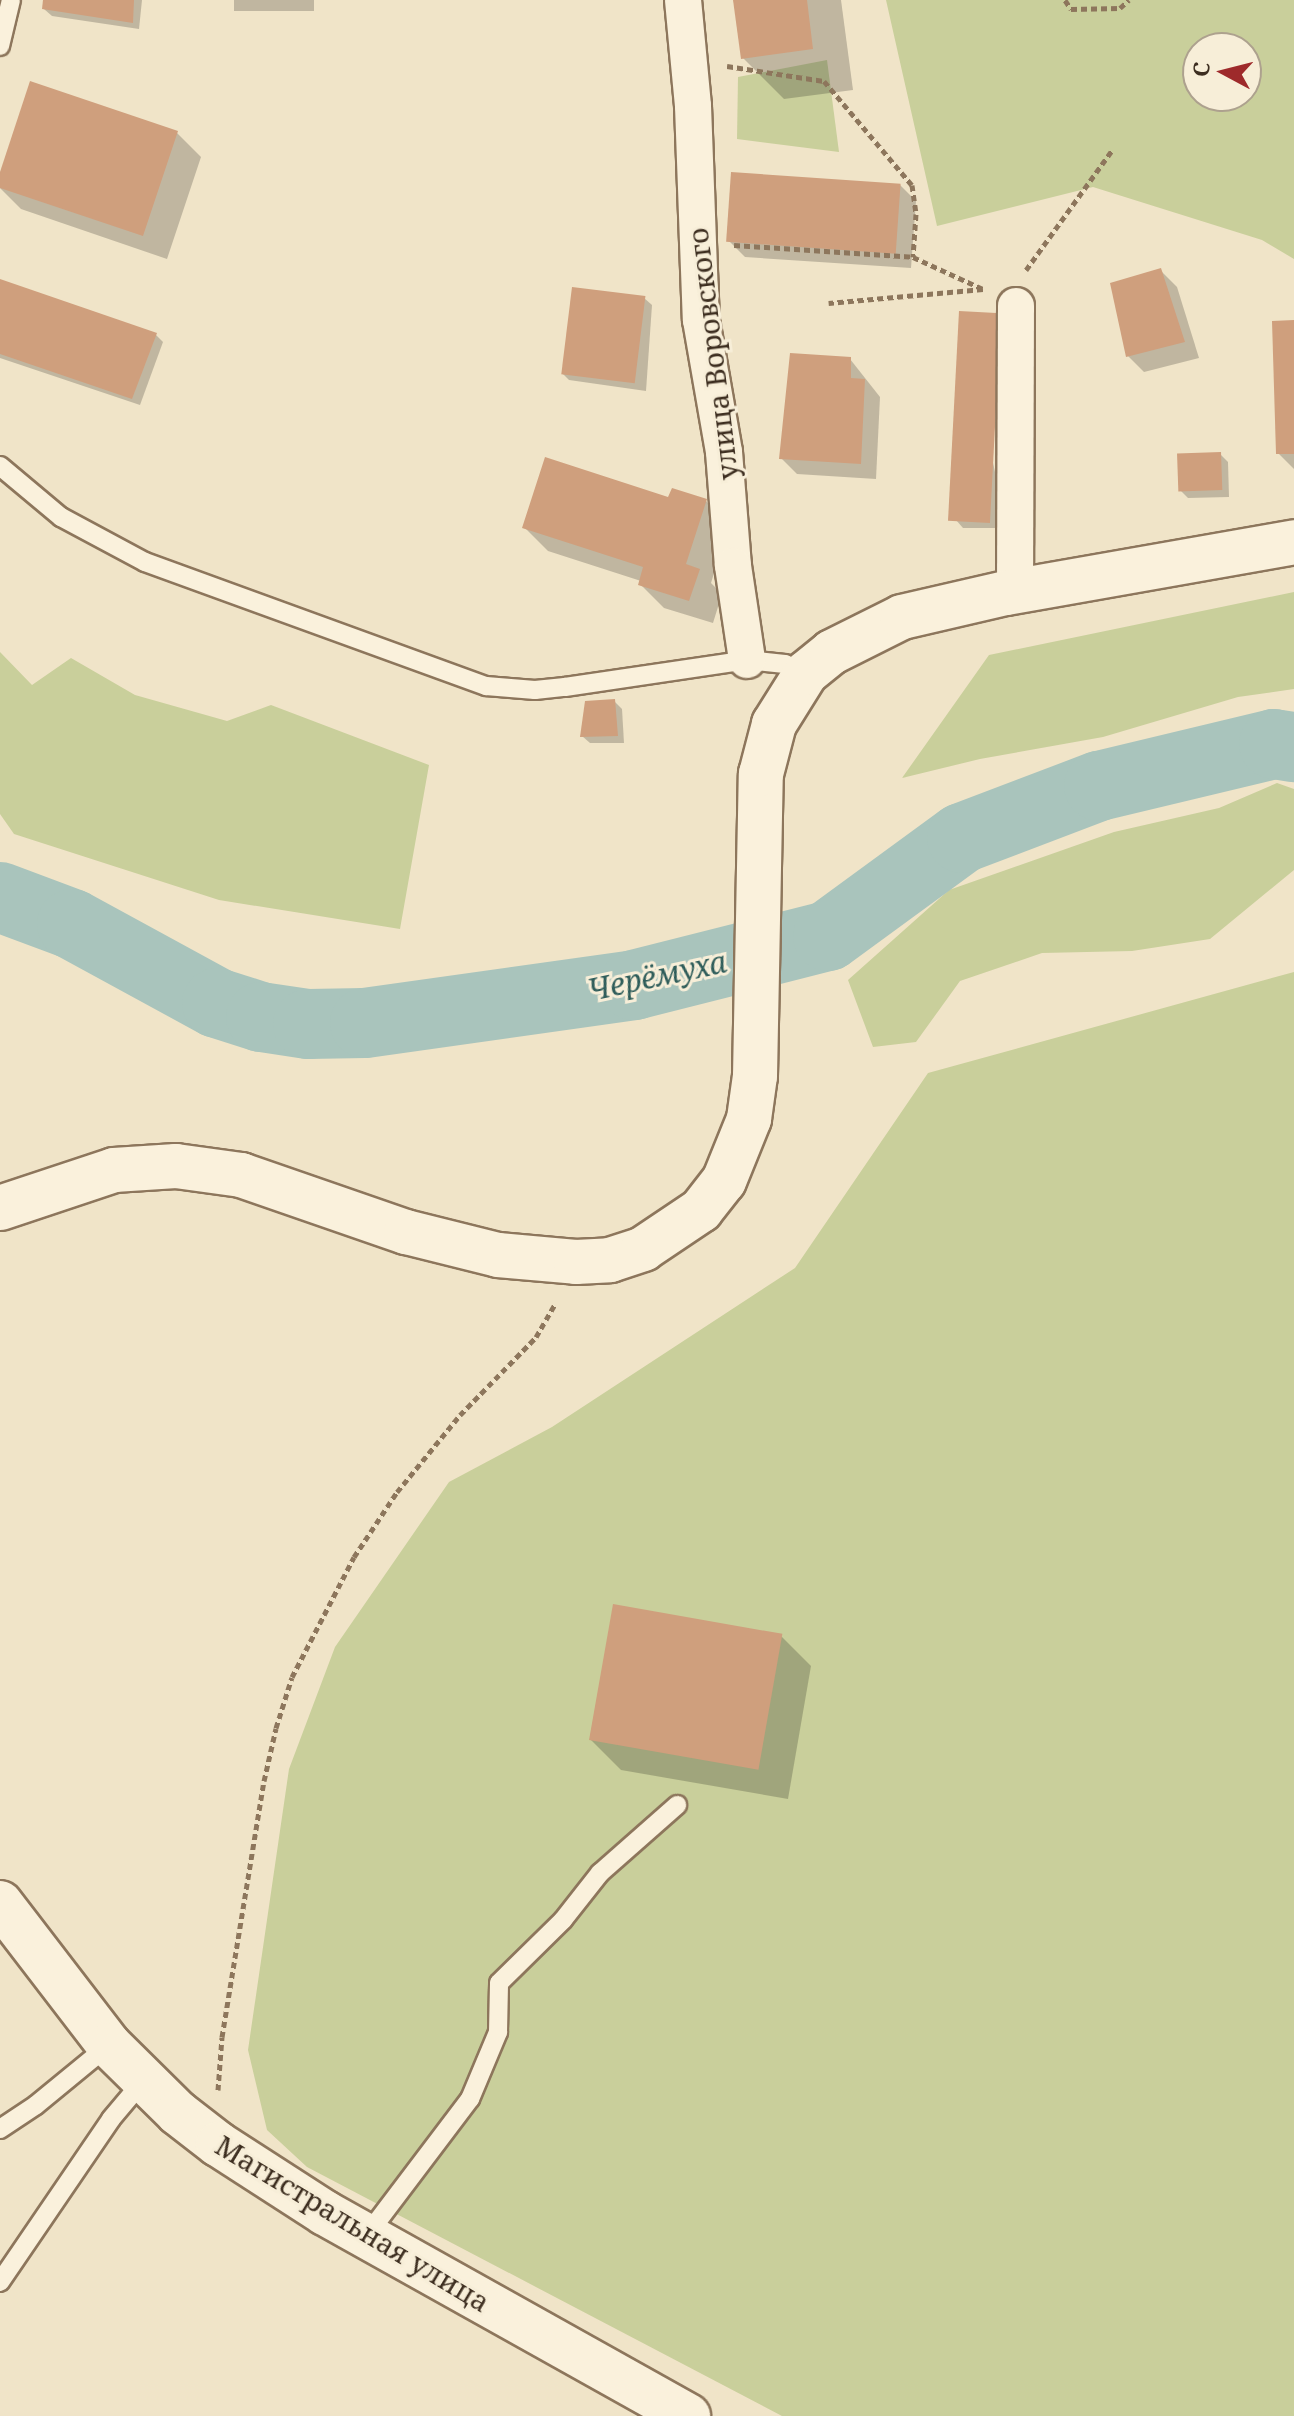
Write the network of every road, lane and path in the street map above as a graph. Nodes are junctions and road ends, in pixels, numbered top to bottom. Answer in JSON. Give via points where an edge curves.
{"nodes":[{"id":1,"x":11,"y":0,"type":"edge"},
{"id":2,"x":683,"y":0,"type":"edge"},
{"id":3,"x":1065,"y":0,"type":"edge"},
{"id":4,"x":1129,"y":0,"type":"edge"},
{"id":5,"x":0,"y":46,"type":"edge"},
{"id":6,"x":689,"y":60,"type":"junction"},
{"id":7,"x":1113,"y":149,"type":"dead end"},
{"id":8,"x":696,"y":242,"type":"junction"},
{"id":9,"x":913,"y":257,"type":"junction"},
{"id":10,"x":983,"y":289,"type":"junction"},
{"id":11,"x":1010,"y":290,"type":"junction"},
{"id":12,"x":829,"y":303,"type":"dead end"},
{"id":13,"x":0,"y":466,"type":"edge"},
{"id":14,"x":1294,"y":542,"type":"edge"},
{"id":15,"x":1015,"y":591,"type":"junction"},
{"id":16,"x":747,"y":660,"type":"junction"},
{"id":17,"x":806,"y":673,"type":"junction"},
{"id":18,"x":0,"y":1208,"type":"edge"},
{"id":19,"x":576,"y":1262,"type":"junction"},
{"id":20,"x":677,"y":1805,"type":"dead end"},
{"id":21,"x":0,"y":1903,"type":"edge"},
{"id":22,"x":109,"y":2045,"type":"junction"},
{"id":23,"x":143,"y":2081,"type":"junction"},
{"id":24,"x":0,"y":2129,"type":"edge"},
{"id":25,"x":218,"y":2144,"type":"junction"},
{"id":26,"x":367,"y":2236,"type":"junction"},
{"id":27,"x":0,"y":2282,"type":"edge"},
{"id":28,"x":688,"y":2416,"type":"edge"}],
"edges":[{"from":1,"to":5,"type":"lane"},
{"from":2,"to":6,"type":"street","name":"улица Воровского"},
{"from":3,"to":4,"type":"path","via":[[1071,9],[1120,8]]},
{"from":6,"to":8,"type":"street","name":"улица Воровского"},
{"from":6,"to":9,"type":"path","via":[[824,81],[912,185]]},
{"from":7,"to":11,"type":"path"},
{"from":8,"to":9,"type":"path"},
{"from":8,"to":16,"type":"street","name":"улица Воровского","via":[[701,320],[724,452]]},
{"from":9,"to":10,"type":"path"},
{"from":10,"to":11,"type":"path"},
{"from":10,"to":12,"type":"path"},
{"from":11,"to":15,"type":"street"},
{"from":13,"to":16,"type":"lane","via":[[61,517],[145,562],[486,686],[550,689]]},
{"from":14,"to":15,"type":"main road"},
{"from":15,"to":17,"type":"main road","via":[[902,617],[832,652]]},
{"from":16,"to":17,"type":"lane","via":[[767,660]]},
{"from":17,"to":19,"type":"main road","via":[[765,749],[758,803],[755,1076],[740,1150],[701,1210],[671,1234],[610,1260]]},
{"from":18,"to":19,"type":"main road","via":[[114,1170],[208,1168],[275,1185],[460,1248]]},
{"from":19,"to":25,"type":"path","via":[[536,1337],[460,1415],[397,1492],[354,1557],[292,1677],[264,1781],[222,2037]]},
{"from":20,"to":26,"type":"lane","via":[[600,1873],[563,1920],[499,1983],[498,2032],[470,2099]]},
{"from":21,"to":22,"type":"main road","name":"Магистральная улица"},
{"from":22,"to":23,"type":"main road","name":"Магистральная улица"},
{"from":22,"to":24,"type":"lane"},
{"from":23,"to":25,"type":"main road","name":"Магистральная улица"},
{"from":23,"to":27,"type":"lane","via":[[111,2119]]},
{"from":25,"to":26,"type":"main road","name":"Магистральная улица"},
{"from":26,"to":28,"type":"main road","name":"Магистральная улица"}]}
